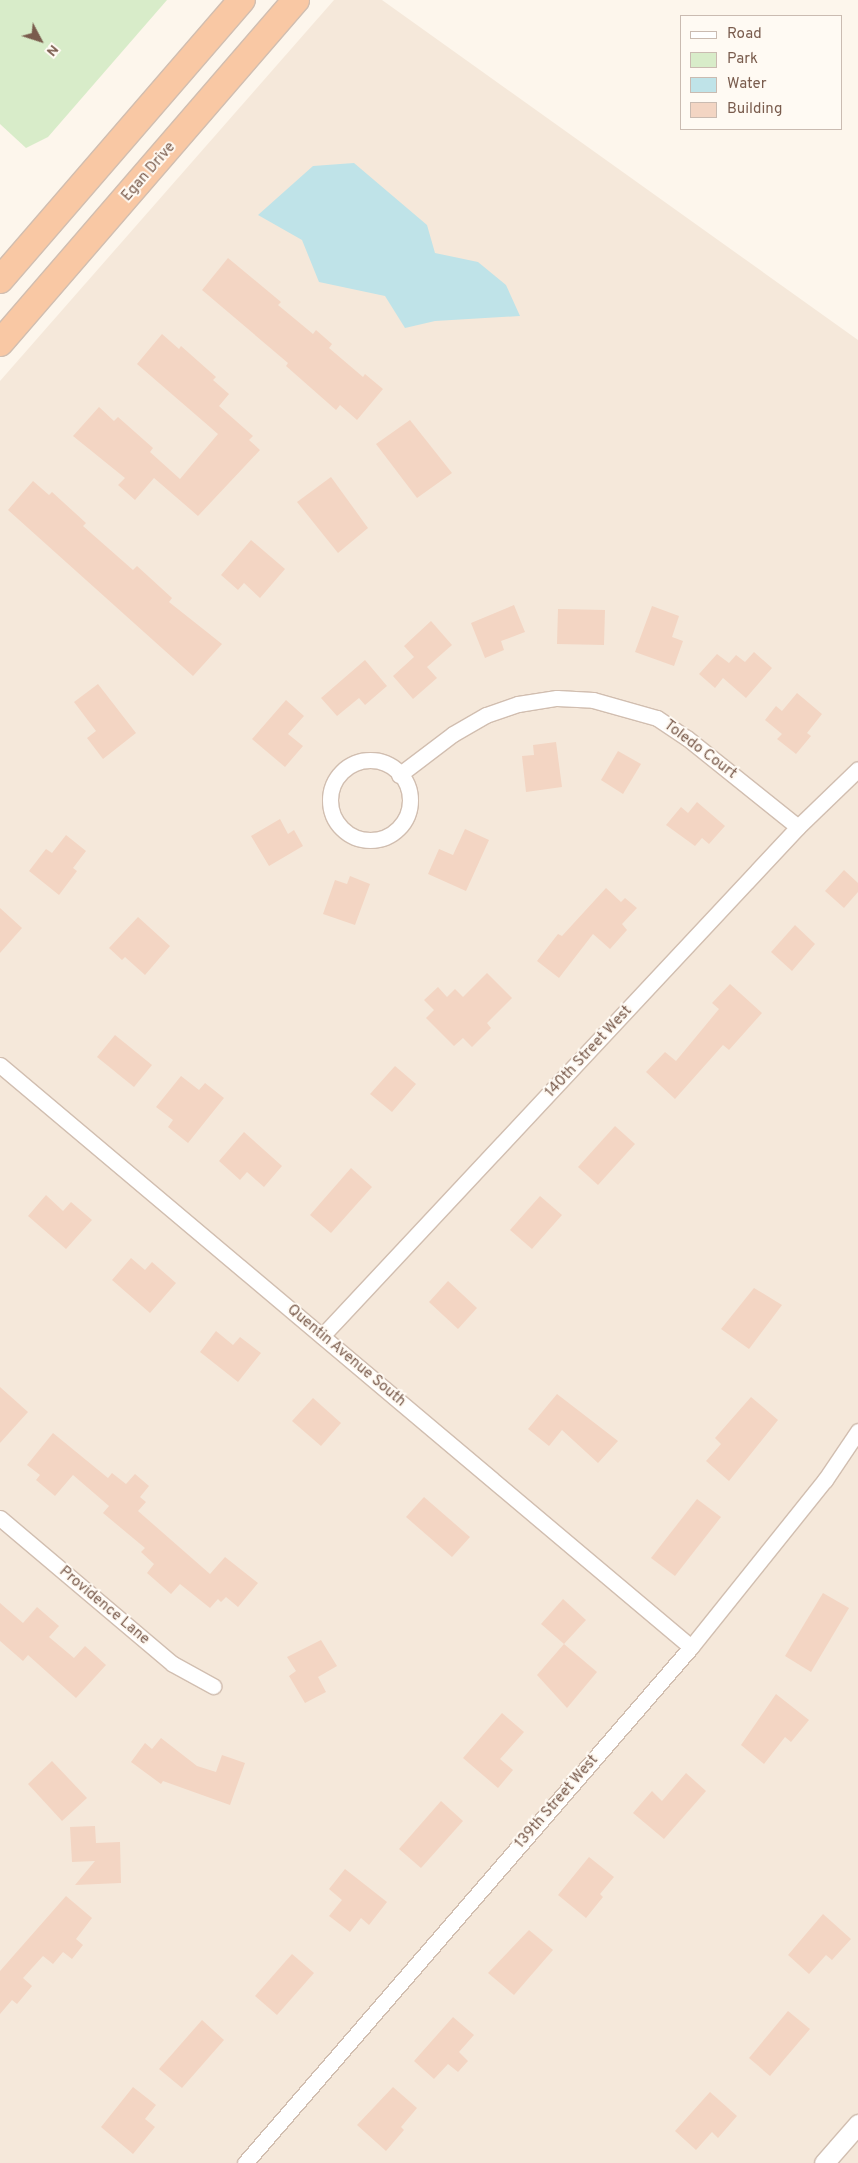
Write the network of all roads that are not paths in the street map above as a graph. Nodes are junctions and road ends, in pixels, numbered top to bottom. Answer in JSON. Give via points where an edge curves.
{"nodes":[{"id":1,"x":242,"y":0,"type":"edge"},
{"id":2,"x":296,"y":0,"type":"edge"},
{"id":3,"x":0,"y":280,"type":"edge"},
{"id":4,"x":0,"y":343,"type":"edge"},
{"id":5,"x":858,"y":769,"type":"edge"},
{"id":6,"x":399,"y":775,"type":"junction"},
{"id":7,"x":798,"y":826,"type":"junction"},
{"id":8,"x":0,"y":1065,"type":"edge"},
{"id":9,"x":322,"y":1336,"type":"junction"},
{"id":10,"x":858,"y":1431,"type":"edge"},
{"id":11,"x":0,"y":1518,"type":"edge"},
{"id":12,"x":691,"y":1647,"type":"junction"},
{"id":13,"x":213,"y":1686,"type":"dead end"},
{"id":14,"x":858,"y":2124,"type":"edge"},
{"id":15,"x":245,"y":2163,"type":"edge"},
{"id":16,"x":824,"y":2163,"type":"edge"}],
"edges":[{"from":1,"to":3,"type":"highway"},
{"from":2,"to":4,"type":"highway","name":"Egan Drive"},
{"from":5,"to":7,"type":"street","name":"140th Street West"},
{"from":6,"to":6,"type":"street","via":[[390,765],[376,760],[350,766],[332,786],[330,800],[339,825],[360,839],[372,840],[396,831],[404,821],[410,797],[407,784]]},
{"from":6,"to":7,"type":"street","name":"Toledo Court","via":[[453,734],[486,715],[518,704],[557,698],[593,700],[657,718]]},
{"from":7,"to":9,"type":"street","name":"140th Street West"},
{"from":8,"to":9,"type":"street","name":"Quentin Avenue South"},
{"from":9,"to":12,"type":"street","name":"Quentin Avenue South"},
{"from":10,"to":12,"type":"street","name":"139th Street West","via":[[825,1480]]},
{"from":11,"to":13,"type":"street","name":"Providence Lane","via":[[174,1664]]},
{"from":12,"to":15,"type":"street","name":"139th Street West"},
{"from":14,"to":16,"type":"street"}]}
